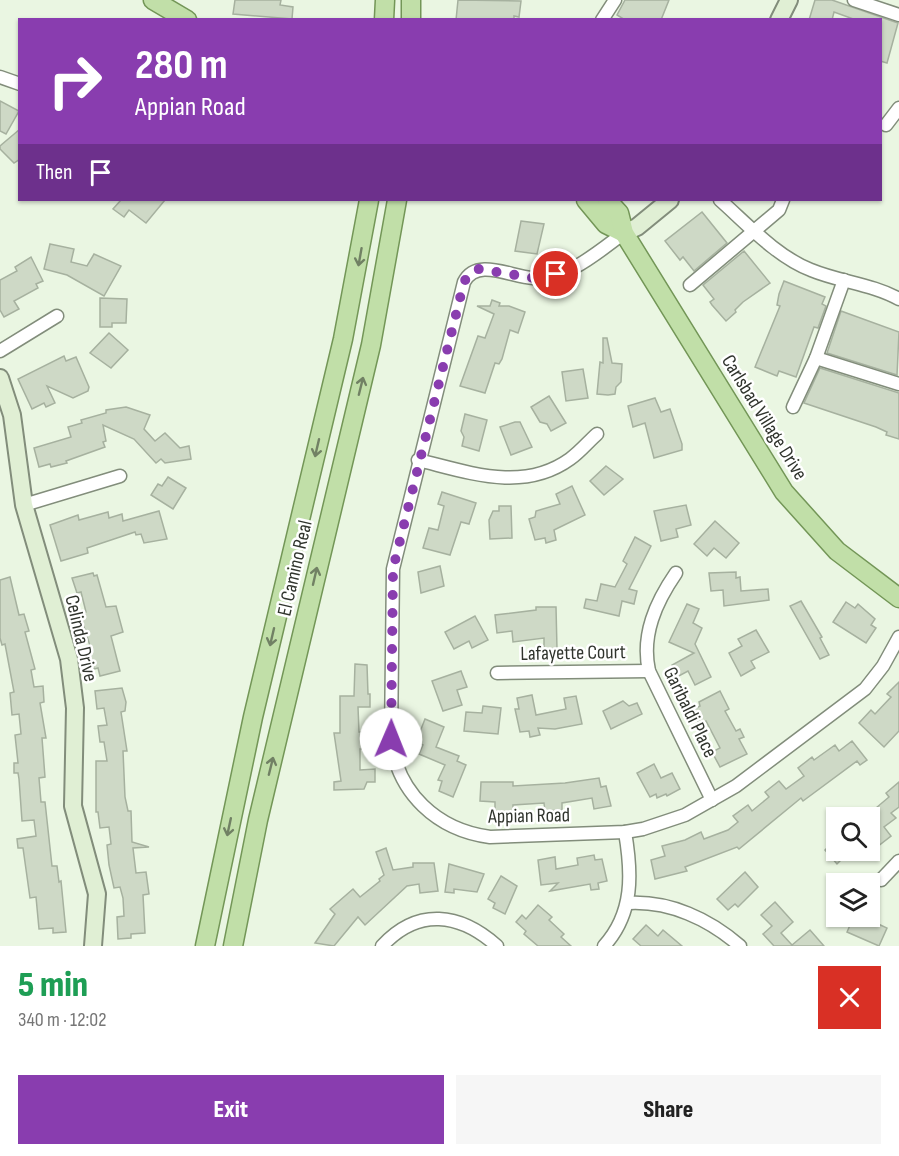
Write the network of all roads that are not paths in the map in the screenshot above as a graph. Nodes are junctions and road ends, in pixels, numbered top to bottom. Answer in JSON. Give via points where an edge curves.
{"nodes":[{"id":1,"x":153,"y":0,"type":"edge"},
{"id":2,"x":385,"y":0,"type":"edge"},
{"id":3,"x":411,"y":0,"type":"edge"},
{"id":4,"x":615,"y":0,"type":"edge"},
{"id":5,"x":789,"y":0,"type":"edge"},
{"id":6,"x":861,"y":1,"type":"edge"},
{"id":7,"x":899,"y":15,"type":"edge"},
{"id":8,"x":184,"y":18,"type":"edge"},
{"id":9,"x":384,"y":18,"type":"edge"},
{"id":10,"x":411,"y":18,"type":"edge"},
{"id":11,"x":603,"y":18,"type":"edge"},
{"id":12,"x":780,"y":18,"type":"edge"},
{"id":13,"x":0,"y":76,"type":"edge"},
{"id":14,"x":18,"y":83,"type":"edge"},
{"id":15,"x":899,"y":108,"type":"edge"},
{"id":16,"x":886,"y":125,"type":"dead end"},
{"id":17,"x":369,"y":201,"type":"edge"},
{"id":18,"x":397,"y":201,"type":"edge"},
{"id":19,"x":587,"y":201,"type":"edge"},
{"id":20,"x":608,"y":201,"type":"edge"},
{"id":21,"x":669,"y":201,"type":"edge"},
{"id":22,"x":721,"y":201,"type":"edge"},
{"id":23,"x":783,"y":201,"type":"edge"},
{"id":24,"x":755,"y":230,"type":"junction"},
{"id":25,"x":624,"y":234,"type":"junction"},
{"id":26,"x":844,"y":280,"type":"junction"},
{"id":27,"x":690,"y":285,"type":"dead end"},
{"id":28,"x":899,"y":299,"type":"edge"},
{"id":29,"x":57,"y":316,"type":"dead end"},
{"id":30,"x":0,"y":351,"type":"edge"},
{"id":31,"x":816,"y":357,"type":"junction"},
{"id":32,"x":0,"y":378,"type":"edge"},
{"id":33,"x":899,"y":384,"type":"edge"},
{"id":34,"x":793,"y":407,"type":"dead end"},
{"id":35,"x":597,"y":434,"type":"dead end"},
{"id":36,"x":418,"y":460,"type":"junction"},
{"id":37,"x":120,"y":476,"type":"dead end"},
{"id":38,"x":24,"y":505,"type":"junction"},
{"id":39,"x":676,"y":573,"type":"dead end"},
{"id":40,"x":899,"y":598,"type":"edge"},
{"id":41,"x":899,"y":637,"type":"edge"},
{"id":42,"x":649,"y":671,"type":"junction"},
{"id":43,"x":497,"y":673,"type":"dead end"},
{"id":44,"x":712,"y":800,"type":"junction"},
{"id":45,"x":626,"y":832,"type":"junction"},
{"id":46,"x":899,"y":861,"type":"edge"},
{"id":47,"x":881,"y":880,"type":"dead end"},
{"id":48,"x":629,"y":903,"type":"junction"},
{"id":49,"x":93,"y":946,"type":"edge"},
{"id":50,"x":205,"y":946,"type":"edge"},
{"id":51,"x":233,"y":946,"type":"edge"},
{"id":52,"x":382,"y":946,"type":"edge"},
{"id":53,"x":497,"y":946,"type":"edge"},
{"id":54,"x":604,"y":946,"type":"edge"},
{"id":55,"x":740,"y":946,"type":"edge"}],
"edges":[{"from":1,"to":8,"type":"main road"},
{"from":2,"to":9,"type":"main road"},
{"from":3,"to":10,"type":"main road"},
{"from":4,"to":11,"type":"street"},
{"from":5,"to":12,"type":"street"},
{"from":6,"to":7,"type":"street"},
{"from":13,"to":14,"type":"street"},
{"from":15,"to":16,"type":"street"},
{"from":17,"to":50,"type":"main road","name":"El Camino Real","one_way":true,"via":[[343,339],[256,706]]},
{"from":51,"to":18,"type":"main road","name":"El Camino Real","one_way":true,"via":[[258,820],[371,345]]},
{"from":19,"to":25,"type":"main road","name":"Carlsbad Village Drive","via":[[606,224]]},
{"from":20,"to":25,"type":"main road","name":"Carlsbad Village Drive","via":[[619,213]]},
{"from":21,"to":25,"type":"street"},
{"from":22,"to":24,"type":"street"},
{"from":23,"to":24,"type":"street","via":[[779,210]]},
{"from":24,"to":26,"type":"street","via":[[795,263]]},
{"from":24,"to":27,"type":"street"},
{"from":25,"to":36,"type":"street","name":"Appian Road","via":[[578,265],[544,277],[485,269],[469,274]]},
{"from":25,"to":40,"type":"main road","name":"Carlsbad Village Drive","via":[[784,492],[837,551]]},
{"from":26,"to":28,"type":"street","via":[[883,290]]},
{"from":26,"to":31,"type":"street"},
{"from":29,"to":30,"type":"street"},
{"from":31,"to":33,"type":"street"},
{"from":31,"to":34,"type":"street"},
{"from":32,"to":38,"type":"street","name":"Celinda Drive","via":[[12,415]]},
{"from":35,"to":36,"type":"street","via":[[569,460],[538,474],[501,480]]},
{"from":36,"to":45,"type":"street","name":"Appian Road","via":[[393,569],[391,739],[405,786],[430,813],[478,836]]},
{"from":37,"to":38,"type":"street"},
{"from":38,"to":49,"type":"street","name":"Celinda Drive","via":[[69,659],[75,708],[73,806],[97,894]]},
{"from":39,"to":42,"type":"street","name":"Garibaldi Place","via":[[663,591],[649,626],[645,653]]},
{"from":41,"to":44,"type":"street","name":"Appian Road","via":[[866,689]]},
{"from":42,"to":43,"type":"street","name":"Lafayette Court"},
{"from":42,"to":44,"type":"street","name":"Garibaldi Place"},
{"from":44,"to":45,"type":"street","name":"Appian Road","via":[[685,815]]},
{"from":45,"to":48,"type":"street","via":[[631,868]]},
{"from":46,"to":47,"type":"street"},
{"from":48,"to":54,"type":"street"},
{"from":48,"to":55,"type":"street","via":[[641,902],[699,918]]},
{"from":52,"to":53,"type":"street","via":[[412,923],[434,918],[450,919],[481,932]]}]}
